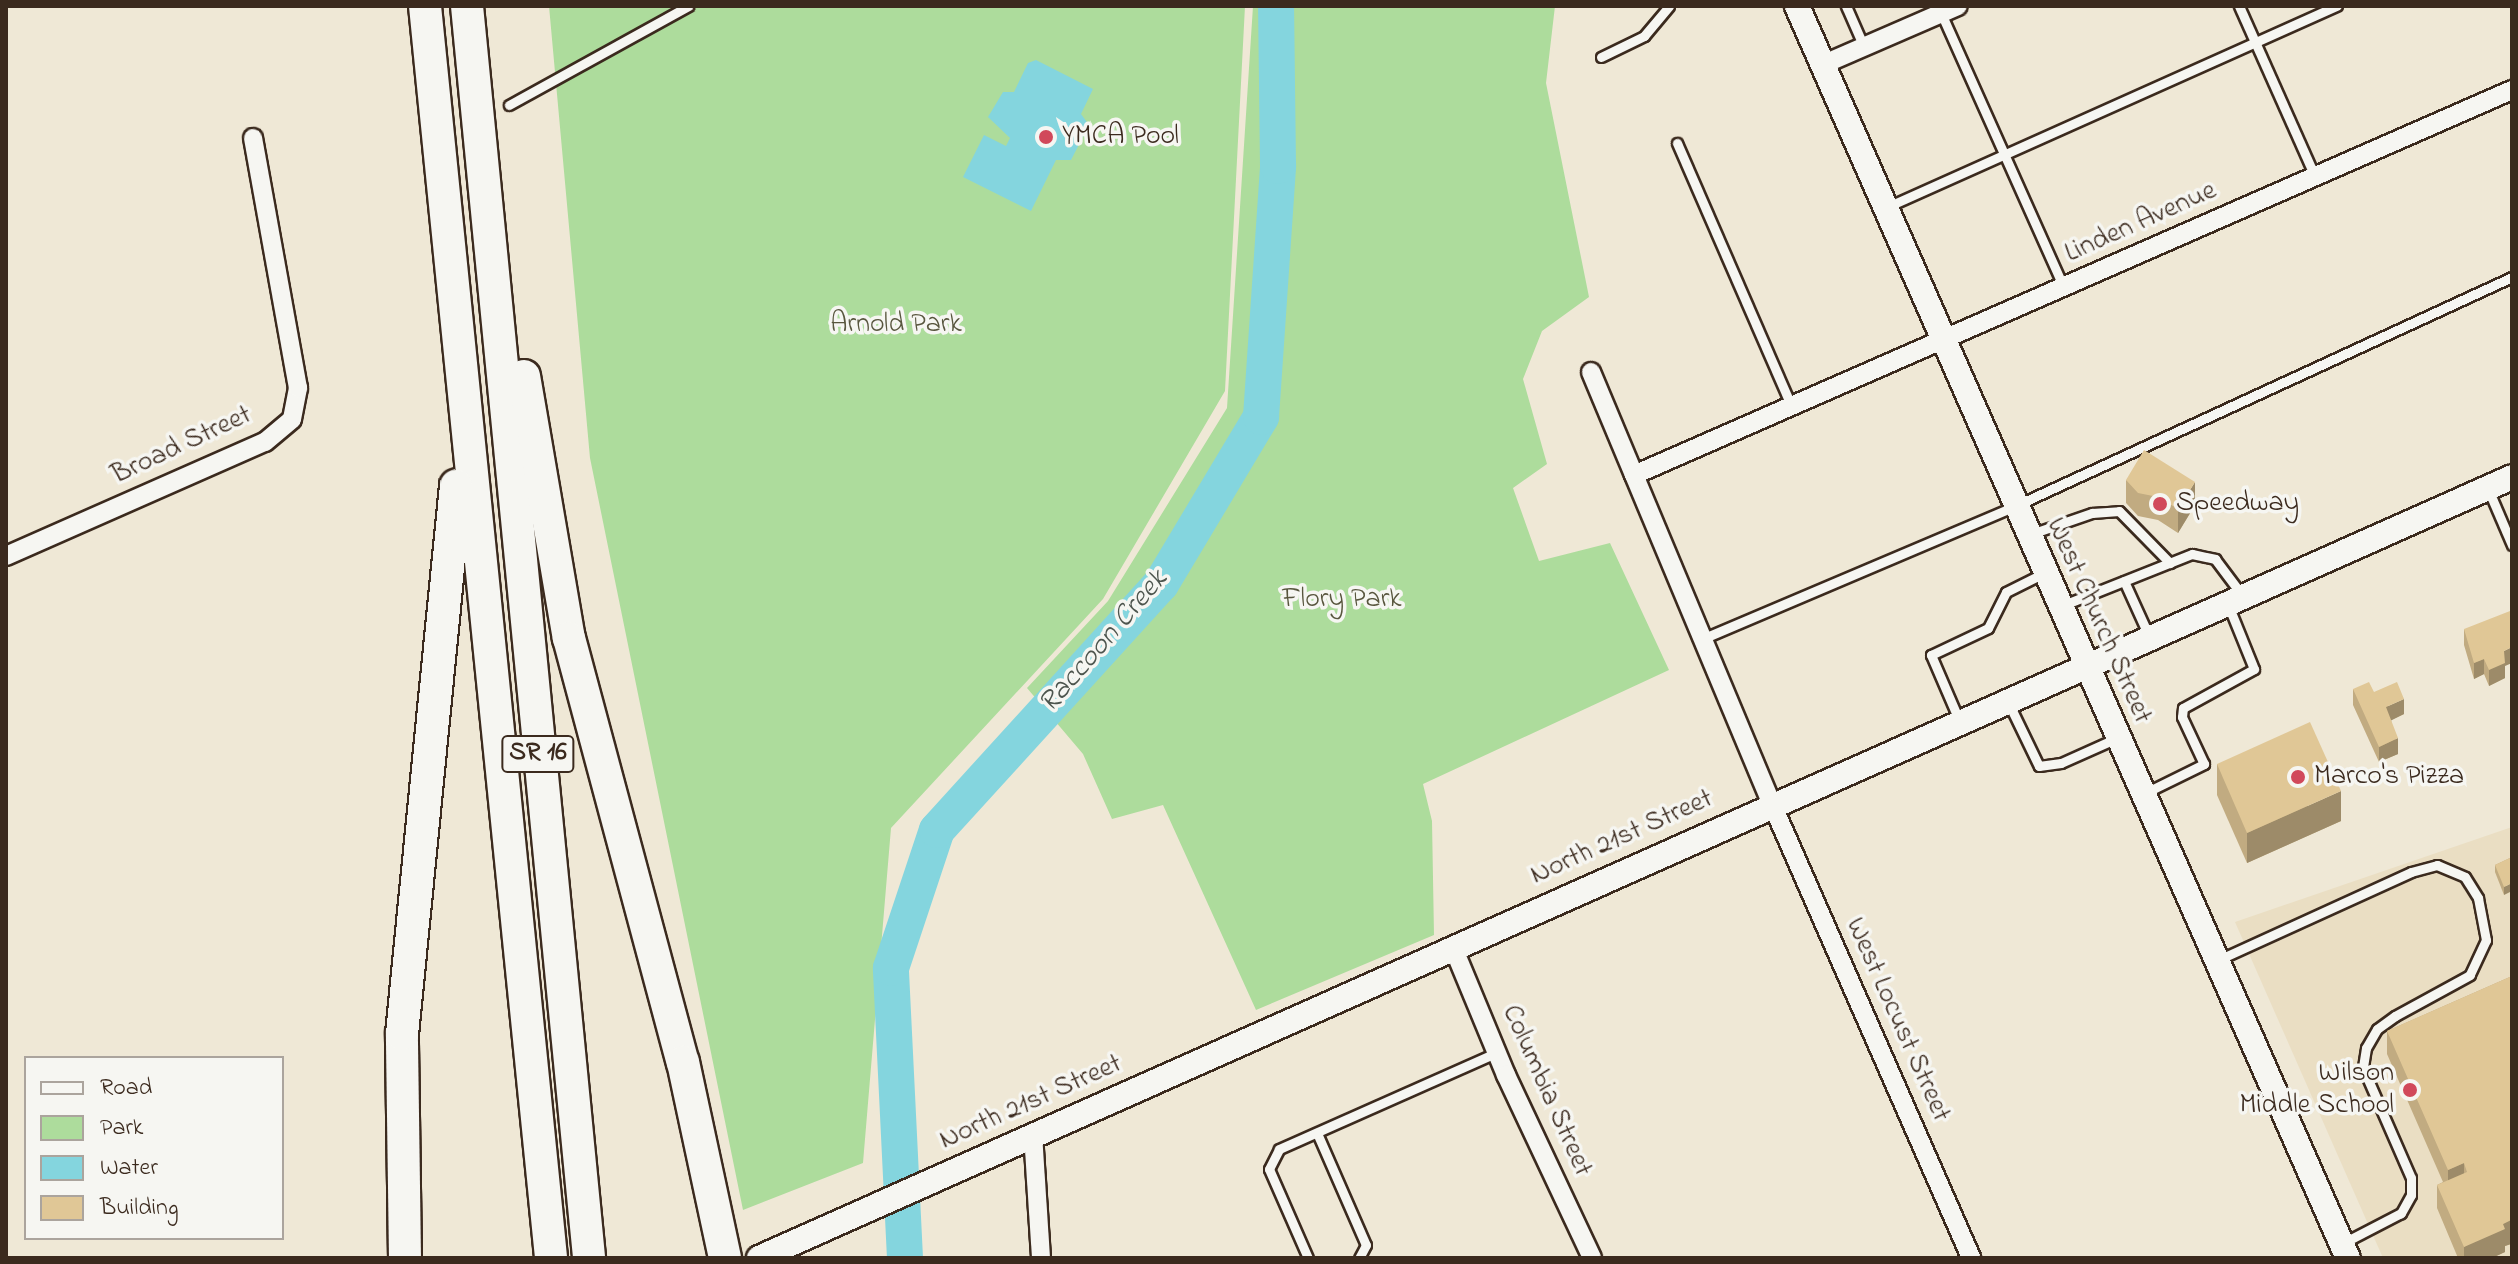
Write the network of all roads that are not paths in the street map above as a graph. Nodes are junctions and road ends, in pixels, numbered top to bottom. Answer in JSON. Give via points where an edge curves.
{"nodes":[{"id":1,"x":425,"y":6,"type":"edge"},
{"id":2,"x":467,"y":6,"type":"edge"},
{"id":3,"x":688,"y":6,"type":"edge"},
{"id":4,"x":1669,"y":6,"type":"edge"},
{"id":5,"x":1797,"y":6,"type":"edge"},
{"id":6,"x":1846,"y":6,"type":"edge"},
{"id":7,"x":2239,"y":6,"type":"edge"},
{"id":8,"x":2337,"y":6,"type":"edge"},
{"id":9,"x":1949,"y":10,"type":"edge"},
{"id":10,"x":2255,"y":43,"type":"junction"},
{"id":11,"x":1864,"y":47,"type":"junction"},
{"id":12,"x":1601,"y":57,"type":"dead end"},
{"id":13,"x":1822,"y":65,"type":"junction"},
{"id":14,"x":2512,"y":90,"type":"edge"},
{"id":15,"x":509,"y":105,"type":"dead end"},
{"id":16,"x":253,"y":138,"type":"dead end"},
{"id":17,"x":1677,"y":143,"type":"dead end"},
{"id":18,"x":2005,"y":155,"type":"junction"},
{"id":19,"x":2315,"y":177,"type":"junction"},
{"id":20,"x":1885,"y":208,"type":"junction"},
{"id":21,"x":2512,"y":277,"type":"edge"},
{"id":22,"x":2064,"y":288,"type":"junction"},
{"id":23,"x":498,"y":289,"type":"junction"},
{"id":24,"x":1943,"y":341,"type":"junction"},
{"id":25,"x":458,"y":351,"type":"junction"},
{"id":26,"x":1591,"y":372,"type":"dead end"},
{"id":27,"x":1792,"y":408,"type":"junction"},
{"id":28,"x":1634,"y":475,"type":"junction"},
{"id":29,"x":2512,"y":477,"type":"edge"},
{"id":30,"x":2487,"y":488,"type":"junction"},
{"id":31,"x":2015,"y":506,"type":"junction"},
{"id":32,"x":2027,"y":535,"type":"junction"},
{"id":33,"x":2512,"y":545,"type":"edge"},
{"id":34,"x":6,"y":556,"type":"edge"},
{"id":35,"x":2170,"y":563,"type":"junction"},
{"id":36,"x":2044,"y":573,"type":"junction"},
{"id":37,"x":2124,"y":581,"type":"junction"},
{"id":38,"x":2234,"y":598,"type":"junction"},
{"id":39,"x":2059,"y":607,"type":"junction"},
{"id":40,"x":2149,"y":636,"type":"junction"},
{"id":41,"x":1702,"y":639,"type":"junction"},
{"id":42,"x":2084,"y":664,"type":"junction"},
{"id":43,"x":2007,"y":699,"type":"junction"},
{"id":44,"x":1959,"y":720,"type":"junction"},
{"id":45,"x":2117,"y":738,"type":"junction"},
{"id":46,"x":2142,"y":794,"type":"junction"},
{"id":47,"x":1772,"y":804,"type":"junction"},
{"id":48,"x":1453,"y":947,"type":"junction"},
{"id":49,"x":2216,"y":961,"type":"junction"},
{"id":50,"x":1496,"y":1053,"type":"junction"},
{"id":51,"x":1317,"y":1133,"type":"junction"},
{"id":52,"x":1033,"y":1134,"type":"junction"},
{"id":53,"x":549,"y":1248,"type":"edge"},
{"id":54,"x":2345,"y":1251,"type":"edge"},
{"id":55,"x":405,"y":1258,"type":"edge"},
{"id":56,"x":589,"y":1258,"type":"edge"},
{"id":57,"x":725,"y":1258,"type":"edge"},
{"id":58,"x":759,"y":1258,"type":"edge"},
{"id":59,"x":1041,"y":1258,"type":"edge"},
{"id":60,"x":1308,"y":1258,"type":"edge"},
{"id":61,"x":1359,"y":1258,"type":"edge"},
{"id":62,"x":1592,"y":1258,"type":"edge"},
{"id":63,"x":1971,"y":1258,"type":"edge"}],
"edges":[{"from":1,"to":25,"type":"highway","number":"SR 16"},
{"from":2,"to":23,"type":"highway","number":"SR 16"},
{"from":3,"to":15,"type":"lane"},
{"from":4,"to":12,"type":"lane","via":[[1644,36]]},
{"from":5,"to":13,"type":"main road","name":"West Church Street"},
{"from":6,"to":11,"type":"lane"},
{"from":7,"to":10,"type":"lane"},
{"from":8,"to":10,"type":"lane"},
{"from":9,"to":11,"type":"street"},
{"from":9,"to":18,"type":"lane"},
{"from":10,"to":18,"type":"lane"},
{"from":10,"to":19,"type":"lane"},
{"from":11,"to":13,"type":"street"},
{"from":13,"to":20,"type":"main road","name":"West Church Street"},
{"from":14,"to":19,"type":"street","name":"Linden Avenue"},
{"from":16,"to":34,"type":"street","name":"Broad Street","via":[[298,388],[292,419],[265,442]]},
{"from":17,"to":27,"type":"lane"},
{"from":18,"to":20,"type":"lane"},
{"from":18,"to":22,"type":"lane"},
{"from":19,"to":22,"type":"street","name":"Linden Avenue"},
{"from":20,"to":24,"type":"main road","name":"West Church Street"},
{"from":21,"to":31,"type":"lane"},
{"from":22,"to":24,"type":"street","name":"Linden Avenue"},
{"from":23,"to":56,"type":"highway","number":"SR 16","via":[[524,620]]},
{"from":23,"to":57,"type":"highway","via":[[521,354],[569,638],[683,1062]]},
{"from":24,"to":27,"type":"street","name":"Linden Avenue"},
{"from":24,"to":31,"type":"main road","name":"West Church Street"},
{"from":25,"to":53,"type":"highway","number":"SR 16"},
{"from":25,"to":55,"type":"highway","via":[[449,403],[457,489],[402,1034]]},
{"from":26,"to":28,"type":"street","name":"West Locust Street"},
{"from":27,"to":28,"type":"street","name":"Linden Avenue"},
{"from":28,"to":41,"type":"street","name":"West Locust Street"},
{"from":29,"to":30,"type":"main road","name":"North 21st Street"},
{"from":30,"to":33,"type":"lane"},
{"from":30,"to":38,"type":"main road","name":"North 21st Street"},
{"from":31,"to":32,"type":"main road","name":"West Church Street"},
{"from":31,"to":41,"type":"lane"},
{"from":32,"to":35,"type":"lane","via":[[2092,513],[2119,511]]},
{"from":32,"to":36,"type":"main road","name":"West Church Street"},
{"from":35,"to":37,"type":"lane"},
{"from":35,"to":38,"type":"lane","via":[[2192,554],[2215,559]]},
{"from":36,"to":39,"type":"main road","name":"West Church Street"},
{"from":36,"to":44,"type":"lane","via":[[2006,592],[1988,628],[1931,655]]},
{"from":37,"to":39,"type":"lane"},
{"from":37,"to":40,"type":"lane"},
{"from":38,"to":40,"type":"main road","name":"North 21st Street"},
{"from":38,"to":46,"type":"lane","via":[[2254,669],[2183,708],[2182,717],[2204,764]]},
{"from":39,"to":42,"type":"main road","name":"West Church Street"},
{"from":40,"to":42,"type":"main road","name":"North 21st Street"},
{"from":41,"to":47,"type":"street","name":"West Locust Street"},
{"from":42,"to":43,"type":"main road","name":"North 21st Street"},
{"from":42,"to":45,"type":"main road","name":"West Church Street"},
{"from":43,"to":44,"type":"main road","name":"North 21st Street"},
{"from":43,"to":45,"type":"lane","via":[[2039,766],[2061,763]]},
{"from":44,"to":47,"type":"main road","name":"North 21st Street"},
{"from":45,"to":46,"type":"main road","name":"West Church Street"},
{"from":46,"to":49,"type":"main road","name":"West Church Street"},
{"from":47,"to":48,"type":"main road","name":"North 21st Street"},
{"from":47,"to":63,"type":"street","name":"West Locust Street"},
{"from":48,"to":50,"type":"street","name":"Columbia Street"},
{"from":48,"to":52,"type":"main road","name":"North 21st Street"},
{"from":49,"to":54,"type":"main road","name":"West Church Street"},
{"from":49,"to":54,"type":"lane","via":[[2437,865],[2465,877],[2478,898],[2486,940],[2470,975],[2395,1016],[2377,1029],[2366,1048],[2363,1068],[2411,1178],[2411,1195],[2401,1213]]},
{"from":50,"to":51,"type":"lane"},
{"from":50,"to":62,"type":"street","name":"Columbia Street"},
{"from":51,"to":60,"type":"lane","via":[[1279,1149],[1269,1169]]},
{"from":51,"to":61,"type":"lane","via":[[1366,1245]]},
{"from":52,"to":58,"type":"main road","name":"North 21st Street"},
{"from":52,"to":59,"type":"street"}]}
